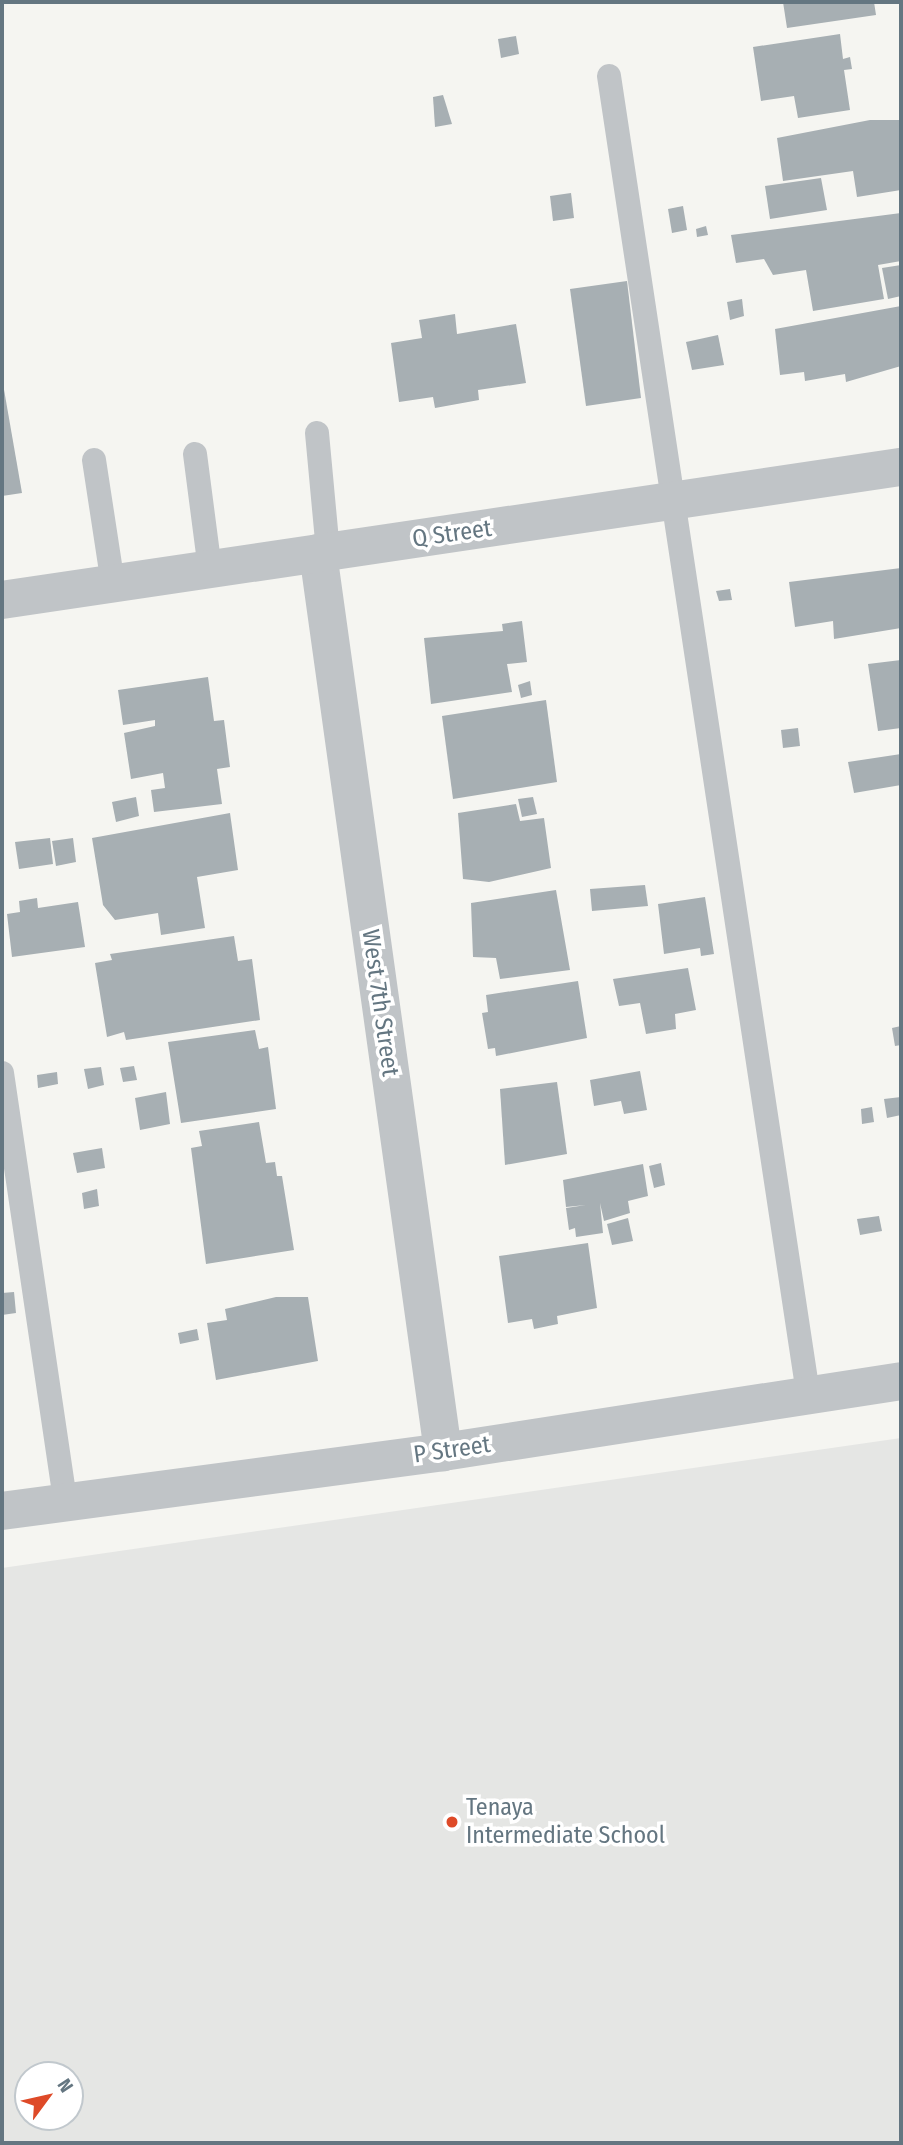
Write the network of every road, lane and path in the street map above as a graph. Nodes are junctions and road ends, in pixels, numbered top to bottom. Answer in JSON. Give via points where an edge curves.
{"nodes":[{"id":1,"x":609,"y":76,"type":"dead end"},
{"id":2,"x":317,"y":433,"type":"dead end"},
{"id":3,"x":195,"y":454,"type":"dead end"},
{"id":4,"x":93,"y":460,"type":"dead end"},
{"id":5,"x":901,"y":467,"type":"edge"},
{"id":6,"x":673,"y":501,"type":"junction"},
{"id":7,"x":323,"y":553,"type":"junction"},
{"id":8,"x":209,"y":570,"type":"junction"},
{"id":9,"x":113,"y":584,"type":"junction"},
{"id":10,"x":2,"y":600,"type":"edge"},
{"id":11,"x":2,"y":1073,"type":"edge"},
{"id":12,"x":901,"y":1381,"type":"edge"},
{"id":13,"x":808,"y":1393,"type":"junction"},
{"id":14,"x":443,"y":1452,"type":"junction"},
{"id":15,"x":65,"y":1500,"type":"junction"},
{"id":16,"x":2,"y":1511,"type":"edge"}],
"edges":[{"from":1,"to":6,"type":"lane"},
{"from":2,"to":7,"type":"lane"},
{"from":3,"to":8,"type":"lane"},
{"from":4,"to":9,"type":"lane"},
{"from":5,"to":6,"type":"street","name":"Q Street"},
{"from":6,"to":7,"type":"street","name":"Q Street"},
{"from":6,"to":13,"type":"lane"},
{"from":7,"to":8,"type":"street","name":"Q Street"},
{"from":7,"to":14,"type":"street","name":"West 7th Street"},
{"from":8,"to":9,"type":"street","name":"Q Street"},
{"from":9,"to":10,"type":"street","name":"Q Street"},
{"from":11,"to":15,"type":"lane"},
{"from":12,"to":13,"type":"street","name":"P Street"},
{"from":13,"to":14,"type":"street","name":"P Street"},
{"from":14,"to":15,"type":"street","name":"P Street"},
{"from":15,"to":16,"type":"street","name":"P Street"}]}
